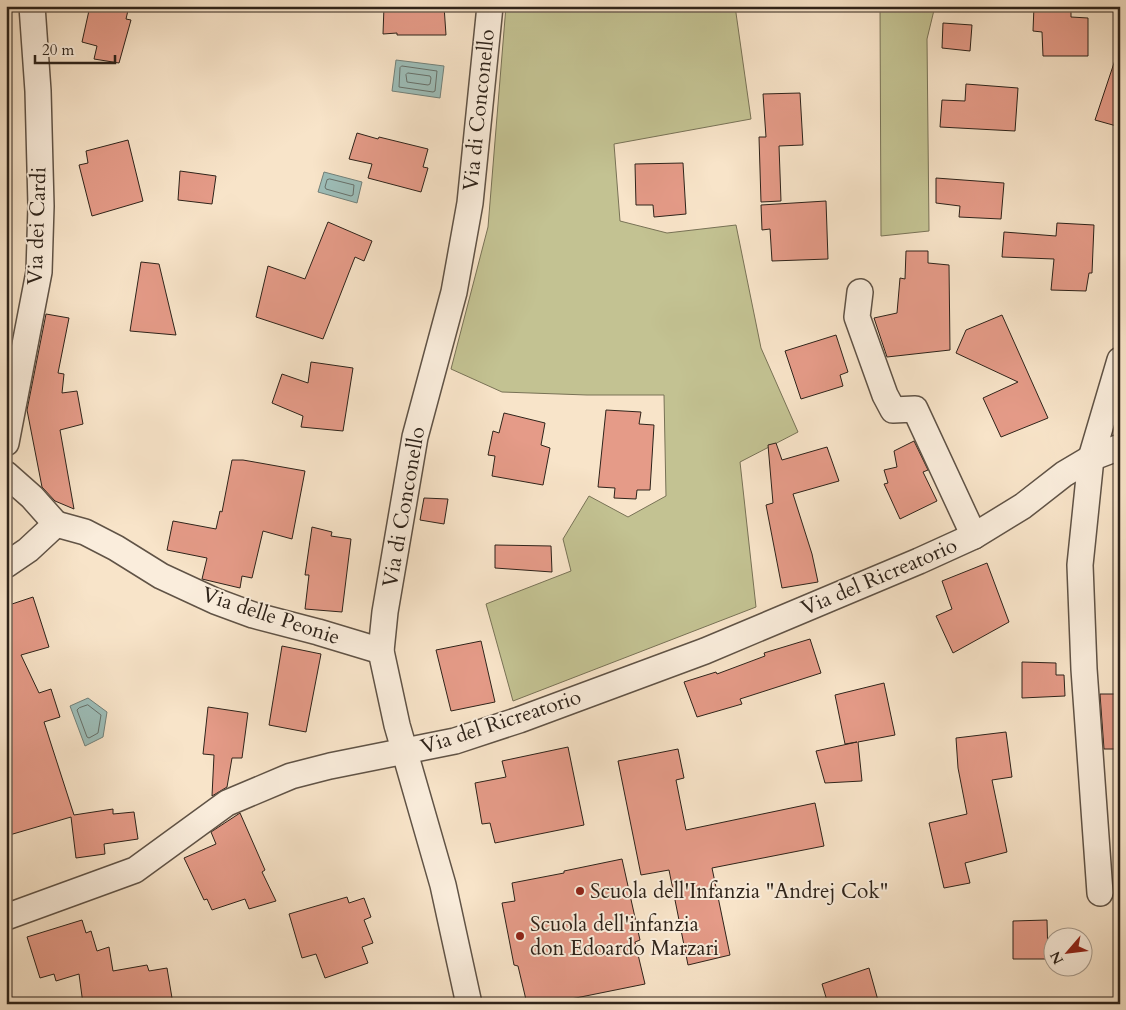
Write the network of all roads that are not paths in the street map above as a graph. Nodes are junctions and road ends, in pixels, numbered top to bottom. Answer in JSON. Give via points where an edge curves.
{"nodes":[{"id":1,"x":32,"y":6,"type":"edge"},
{"id":2,"x":490,"y":6,"type":"edge"},
{"id":3,"x":860,"y":292,"type":"dead end"},
{"id":4,"x":1120,"y":360,"type":"edge"},
{"id":5,"x":6,"y":443,"type":"edge"},
{"id":6,"x":1120,"y":447,"type":"edge"},
{"id":7,"x":1091,"y":458,"type":"junction"},
{"id":8,"x":6,"y":474,"type":"edge"},
{"id":9,"x":56,"y":524,"type":"junction"},
{"id":10,"x":974,"y":536,"type":"junction"},
{"id":11,"x":6,"y":565,"type":"edge"},
{"id":12,"x":381,"y":651,"type":"junction"},
{"id":13,"x":404,"y":752,"type":"junction"},
{"id":14,"x":1100,"y":893,"type":"dead end"},
{"id":15,"x":6,"y":917,"type":"edge"},
{"id":16,"x":470,"y":1004,"type":"edge"}],
"edges":[{"from":1,"to":5,"type":"street","name":"Via dei Cardi","via":[[38,91],[39,272]]},
{"from":2,"to":12,"type":"street","name":"Via di Conconello","via":[[470,203],[454,292],[415,437]]},
{"from":3,"to":10,"type":"street","name":"Via del Ricreatorio","via":[[857,317],[885,395],[893,410],[916,409]]},
{"from":4,"to":7,"type":"street"},
{"from":6,"to":7,"type":"street","name":"Via del Ricreatorio"},
{"from":7,"to":10,"type":"street","name":"Via del Ricreatorio"},
{"from":7,"to":14,"type":"street","via":[[1080,565]]},
{"from":8,"to":9,"type":"street"},
{"from":9,"to":11,"type":"street"},
{"from":9,"to":12,"type":"street","name":"Via delle Peonie","via":[[85,532],[161,576],[215,601]]},
{"from":10,"to":13,"type":"street","name":"Via del Ricreatorio","via":[[705,651],[510,723],[455,741]]},
{"from":12,"to":13,"type":"street","name":"Via di Conconello"},
{"from":13,"to":15,"type":"street","name":"Via del Ricreatorio","via":[[292,776],[227,803],[135,870]]},
{"from":13,"to":16,"type":"street","name":"Via di Conconello","via":[[443,885]]}]}
